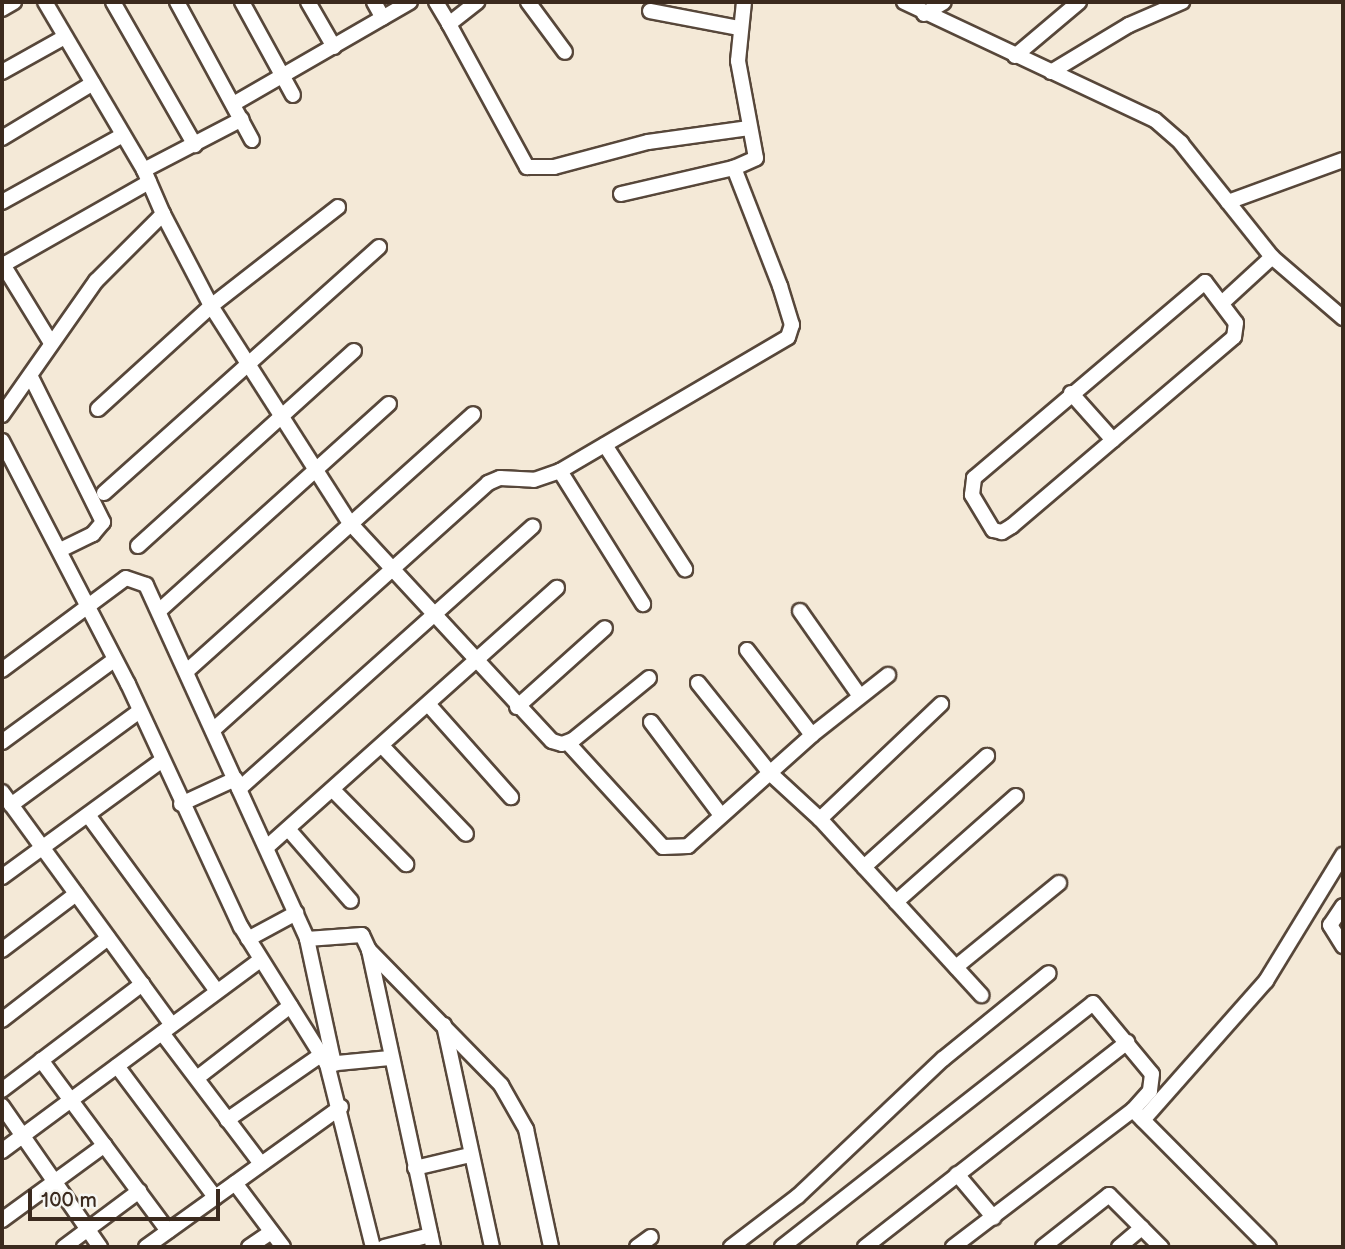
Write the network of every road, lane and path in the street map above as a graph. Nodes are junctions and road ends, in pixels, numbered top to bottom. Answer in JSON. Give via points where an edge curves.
{"nodes":[{"id":1,"x":14,"y":2,"type":"edge"},
{"id":2,"x":46,"y":2,"type":"edge"},
{"id":3,"x":113,"y":2,"type":"edge"},
{"id":4,"x":177,"y":2,"type":"edge"},
{"id":5,"x":242,"y":2,"type":"edge"},
{"id":6,"x":308,"y":2,"type":"edge"},
{"id":7,"x":374,"y":2,"type":"edge"},
{"id":8,"x":410,"y":2,"type":"edge"},
{"id":9,"x":436,"y":2,"type":"edge"},
{"id":10,"x":477,"y":2,"type":"edge"},
{"id":11,"x":527,"y":2,"type":"edge"},
{"id":12,"x":744,"y":2,"type":"edge"},
{"id":13,"x":904,"y":2,"type":"edge"},
{"id":14,"x":944,"y":2,"type":"edge"},
{"id":15,"x":1079,"y":2,"type":"edge"},
{"id":16,"x":1182,"y":2,"type":"edge"},
{"id":17,"x":2,"y":9,"type":"edge"},
{"id":18,"x":650,"y":11,"type":"dead end"},
{"id":19,"x":924,"y":14,"type":"junction"},
{"id":20,"x":383,"y":18,"type":"junction"},
{"id":21,"x":449,"y":24,"type":"junction"},
{"id":22,"x":739,"y":27,"type":"junction"},
{"id":23,"x":65,"y":37,"type":"junction"},
{"id":24,"x":334,"y":47,"type":"junction"},
{"id":25,"x":565,"y":52,"type":"dead end"},
{"id":26,"x":1015,"y":56,"type":"junction"},
{"id":27,"x":2,"y":72,"type":"edge"},
{"id":28,"x":1051,"y":72,"type":"junction"},
{"id":29,"x":283,"y":75,"type":"junction"},
{"id":30,"x":93,"y":83,"type":"junction"},
{"id":31,"x":293,"y":95,"type":"dead end"},
{"id":32,"x":235,"y":103,"type":"junction"},
{"id":33,"x":242,"y":119,"type":"junction"},
{"id":34,"x":749,"y":128,"type":"junction"},
{"id":35,"x":123,"y":135,"type":"junction"},
{"id":36,"x":2,"y":138,"type":"edge"},
{"id":37,"x":252,"y":140,"type":"dead end"},
{"id":38,"x":195,"y":145,"type":"junction"},
{"id":39,"x":1343,"y":160,"type":"edge"},
{"id":40,"x":734,"y":168,"type":"junction"},
{"id":41,"x":147,"y":176,"type":"junction"},
{"id":42,"x":621,"y":194,"type":"dead end"},
{"id":43,"x":2,"y":202,"type":"edge"},
{"id":44,"x":1228,"y":202,"type":"junction"},
{"id":45,"x":338,"y":207,"type":"dead end"},
{"id":46,"x":163,"y":214,"type":"junction"},
{"id":47,"x":379,"y":247,"type":"dead end"},
{"id":48,"x":1272,"y":257,"type":"junction"},
{"id":49,"x":2,"y":264,"type":"edge"},
{"id":50,"x":208,"y":300,"type":"junction"},
{"id":51,"x":1222,"y":303,"type":"junction"},
{"id":52,"x":1343,"y":318,"type":"edge"},
{"id":53,"x":51,"y":343,"type":"junction"},
{"id":54,"x":354,"y":351,"type":"dead end"},
{"id":55,"x":249,"y":363,"type":"junction"},
{"id":56,"x":31,"y":377,"type":"junction"},
{"id":57,"x":1072,"y":393,"type":"junction"},
{"id":58,"x":389,"y":404,"type":"dead end"},
{"id":59,"x":98,"y":409,"type":"dead end"},
{"id":60,"x":473,"y":414,"type":"dead end"},
{"id":61,"x":2,"y":415,"type":"edge"},
{"id":62,"x":281,"y":418,"type":"junction"},
{"id":63,"x":1113,"y":440,"type":"junction"},
{"id":64,"x":2,"y":441,"type":"edge"},
{"id":65,"x":605,"y":445,"type":"junction"},
{"id":66,"x":316,"y":470,"type":"junction"},
{"id":67,"x":560,"y":471,"type":"junction"},
{"id":68,"x":104,"y":493,"type":"dead end"},
{"id":69,"x":350,"y":523,"type":"junction"},
{"id":70,"x":533,"y":526,"type":"dead end"},
{"id":71,"x":138,"y":546,"type":"dead end"},
{"id":72,"x":60,"y":550,"type":"junction"},
{"id":73,"x":685,"y":569,"type":"dead end"},
{"id":74,"x":391,"y":571,"type":"junction"},
{"id":75,"x":557,"y":588,"type":"dead end"},
{"id":76,"x":643,"y":604,"type":"dead end"},
{"id":77,"x":86,"y":609,"type":"junction"},
{"id":78,"x":160,"y":610,"type":"junction"},
{"id":79,"x":800,"y":611,"type":"dead end"},
{"id":80,"x":435,"y":616,"type":"junction"},
{"id":81,"x":605,"y":628,"type":"dead end"},
{"id":82,"x":747,"y":650,"type":"dead end"},
{"id":83,"x":114,"y":660,"type":"junction"},
{"id":84,"x":477,"y":660,"type":"junction"},
{"id":85,"x":2,"y":670,"type":"edge"},
{"id":86,"x":188,"y":670,"type":"junction"},
{"id":87,"x":888,"y":675,"type":"dead end"},
{"id":88,"x":649,"y":678,"type":"dead end"},
{"id":89,"x":698,"y":683,"type":"dead end"},
{"id":90,"x":859,"y":695,"type":"junction"},
{"id":91,"x":428,"y":704,"type":"junction"},
{"id":92,"x":941,"y":704,"type":"dead end"},
{"id":93,"x":517,"y":707,"type":"junction"},
{"id":94,"x":138,"y":712,"type":"junction"},
{"id":95,"x":651,"y":722,"type":"dead end"},
{"id":96,"x":213,"y":730,"type":"junction"},
{"id":97,"x":812,"y":735,"type":"junction"},
{"id":98,"x":2,"y":742,"type":"edge"},
{"id":99,"x":569,"y":743,"type":"junction"},
{"id":100,"x":383,"y":747,"type":"junction"},
{"id":101,"x":987,"y":756,"type":"dead end"},
{"id":102,"x":160,"y":761,"type":"junction"},
{"id":103,"x":771,"y":774,"type":"junction"},
{"id":104,"x":237,"y":784,"type":"junction"},
{"id":105,"x":334,"y":791,"type":"junction"},
{"id":106,"x":2,"y":792,"type":"edge"},
{"id":107,"x":1016,"y":796,"type":"dead end"},
{"id":108,"x":511,"y":797,"type":"dead end"},
{"id":109,"x":181,"y":804,"type":"junction"},
{"id":110,"x":11,"y":805,"type":"junction"},
{"id":111,"x":720,"y":814,"type":"junction"},
{"id":112,"x":89,"y":815,"type":"junction"},
{"id":113,"x":820,"y":819,"type":"junction"},
{"id":114,"x":289,"y":830,"type":"junction"},
{"id":115,"x":466,"y":834,"type":"dead end"},
{"id":116,"x":267,"y":847,"type":"junction"},
{"id":117,"x":42,"y":848,"type":"junction"},
{"id":118,"x":1343,"y":855,"type":"edge"},
{"id":119,"x":406,"y":864,"type":"dead end"},
{"id":120,"x":864,"y":867,"type":"junction"},
{"id":121,"x":2,"y":877,"type":"edge"},
{"id":122,"x":1059,"y":883,"type":"dead end"},
{"id":123,"x":76,"y":894,"type":"junction"},
{"id":124,"x":351,"y":901,"type":"dead end"},
{"id":125,"x":896,"y":902,"type":"junction"},
{"id":126,"x":1343,"y":906,"type":"edge"},
{"id":127,"x":296,"y":913,"type":"junction"},
{"id":128,"x":108,"y":938,"type":"junction"},
{"id":129,"x":248,"y":939,"type":"junction"},
{"id":130,"x":307,"y":939,"type":"junction"},
{"id":131,"x":1343,"y":946,"type":"edge"},
{"id":132,"x":2,"y":950,"type":"edge"},
{"id":133,"x":369,"y":950,"type":"junction"},
{"id":134,"x":260,"y":960,"type":"junction"},
{"id":135,"x":956,"y":967,"type":"junction"},
{"id":136,"x":1049,"y":973,"type":"dead end"},
{"id":137,"x":142,"y":984,"type":"junction"},
{"id":138,"x":217,"y":991,"type":"junction"},
{"id":139,"x":981,"y":995,"type":"dead end"},
{"id":140,"x":290,"y":1006,"type":"junction"},
{"id":141,"x":2,"y":1020,"type":"edge"},
{"id":142,"x":444,"y":1025,"type":"junction"},
{"id":143,"x":167,"y":1029,"type":"junction"},
{"id":144,"x":1127,"y":1042,"type":"junction"},
{"id":145,"x":390,"y":1058,"type":"junction"},
{"id":146,"x":41,"y":1060,"type":"junction"},
{"id":147,"x":327,"y":1061,"type":"junction"},
{"id":148,"x":117,"y":1066,"type":"junction"},
{"id":149,"x":197,"y":1077,"type":"junction"},
{"id":150,"x":2,"y":1090,"type":"edge"},
{"id":151,"x":71,"y":1101,"type":"junction"},
{"id":152,"x":2,"y":1106,"type":"edge"},
{"id":153,"x":341,"y":1108,"type":"junction"},
{"id":154,"x":1138,"y":1115,"type":"junction"},
{"id":155,"x":227,"y":1120,"type":"junction"},
{"id":156,"x":23,"y":1136,"type":"junction"},
{"id":157,"x":105,"y":1145,"type":"junction"},
{"id":158,"x":2,"y":1151,"type":"edge"},
{"id":159,"x":470,"y":1155,"type":"junction"},
{"id":160,"x":261,"y":1164,"type":"junction"},
{"id":161,"x":415,"y":1168,"type":"junction"},
{"id":162,"x":957,"y":1174,"type":"junction"},
{"id":163,"x":55,"y":1182,"type":"junction"},
{"id":164,"x":235,"y":1183,"type":"junction"},
{"id":165,"x":139,"y":1191,"type":"junction"},
{"id":166,"x":215,"y":1197,"type":"junction"},
{"id":167,"x":994,"y":1218,"type":"junction"},
{"id":168,"x":2,"y":1220,"type":"edge"},
{"id":169,"x":1142,"y":1228,"type":"junction"},
{"id":170,"x":89,"y":1230,"type":"junction"},
{"id":171,"x":168,"y":1231,"type":"junction"},
{"id":172,"x":271,"y":1232,"type":"junction"},
{"id":173,"x":1058,"y":1236,"type":"junction"},
{"id":174,"x":651,"y":1237,"type":"dead end"},
{"id":175,"x":431,"y":1241,"type":"edge"},
{"id":176,"x":738,"y":1245,"type":"edge"},
{"id":177,"x":64,"y":1247,"type":"edge"},
{"id":178,"x":100,"y":1247,"type":"edge"},
{"id":179,"x":146,"y":1247,"type":"edge"},
{"id":180,"x":249,"y":1247,"type":"edge"},
{"id":181,"x":283,"y":1247,"type":"edge"},
{"id":182,"x":373,"y":1247,"type":"edge"},
{"id":183,"x":384,"y":1247,"type":"edge"},
{"id":184,"x":492,"y":1247,"type":"edge"},
{"id":185,"x":551,"y":1247,"type":"edge"},
{"id":186,"x":637,"y":1247,"type":"edge"},
{"id":187,"x":782,"y":1247,"type":"edge"},
{"id":188,"x":864,"y":1247,"type":"edge"},
{"id":189,"x":953,"y":1247,"type":"edge"},
{"id":190,"x":1043,"y":1247,"type":"edge"},
{"id":191,"x":1069,"y":1247,"type":"edge"},
{"id":192,"x":1119,"y":1247,"type":"edge"},
{"id":193,"x":1161,"y":1247,"type":"edge"},
{"id":194,"x":1269,"y":1247,"type":"edge"}],
"edges":[{"from":1,"to":17,"type":"street"},
{"from":2,"to":23,"type":"street"},
{"from":3,"to":38,"type":"street"},
{"from":4,"to":32,"type":"street"},
{"from":5,"to":29,"type":"street"},
{"from":6,"to":24,"type":"street"},
{"from":7,"to":20,"type":"street"},
{"from":8,"to":20,"type":"street"},
{"from":9,"to":21,"type":"street"},
{"from":10,"to":21,"type":"street"},
{"from":11,"to":25,"type":"street"},
{"from":12,"to":22,"type":"street"},
{"from":13,"to":19,"type":"street"},
{"from":14,"to":19,"type":"street"},
{"from":15,"to":26,"type":"street"},
{"from":16,"to":28,"type":"street","via":[[1129,25]]},
{"from":18,"to":22,"type":"street"},
{"from":19,"to":26,"type":"street"},
{"from":20,"to":24,"type":"street"},
{"from":21,"to":34,"type":"street","via":[[527,167],[554,167],[648,142]]},
{"from":22,"to":34,"type":"street","via":[[738,61]]},
{"from":23,"to":27,"type":"street"},
{"from":23,"to":30,"type":"street"},
{"from":24,"to":29,"type":"street"},
{"from":26,"to":28,"type":"street"},
{"from":28,"to":44,"type":"street","via":[[1155,120],[1181,143]]},
{"from":29,"to":31,"type":"street"},
{"from":29,"to":32,"type":"street"},
{"from":30,"to":35,"type":"street"},
{"from":30,"to":36,"type":"street"},
{"from":32,"to":33,"type":"street"},
{"from":33,"to":37,"type":"street"},
{"from":33,"to":38,"type":"street"},
{"from":34,"to":40,"type":"street","via":[[756,158]]},
{"from":35,"to":41,"type":"street"},
{"from":35,"to":43,"type":"street"},
{"from":38,"to":41,"type":"street"},
{"from":39,"to":44,"type":"street"},
{"from":40,"to":42,"type":"street"},
{"from":40,"to":65,"type":"street","via":[[780,286],[791,333]]},
{"from":41,"to":46,"type":"street"},
{"from":41,"to":49,"type":"street"},
{"from":44,"to":48,"type":"street"},
{"from":45,"to":50,"type":"street"},
{"from":46,"to":50,"type":"street"},
{"from":46,"to":53,"type":"street","via":[[96,281]]},
{"from":47,"to":55,"type":"street"},
{"from":48,"to":51,"type":"street"},
{"from":48,"to":52,"type":"street"},
{"from":49,"to":53,"type":"street"},
{"from":50,"to":55,"type":"street"},
{"from":50,"to":59,"type":"street"},
{"from":51,"to":57,"type":"street","via":[[1205,282]]},
{"from":51,"to":63,"type":"street","via":[[1238,326],[1234,337]]},
{"from":53,"to":56,"type":"street"},
{"from":54,"to":62,"type":"street"},
{"from":55,"to":62,"type":"street"},
{"from":55,"to":68,"type":"street"},
{"from":56,"to":61,"type":"street"},
{"from":56,"to":72,"type":"street","via":[[103,522],[93,534]]},
{"from":57,"to":63,"type":"street"},
{"from":57,"to":63,"type":"street","via":[[974,478],[972,495],[993,530],[1012,526]]},
{"from":58,"to":66,"type":"street"},
{"from":60,"to":69,"type":"street"},
{"from":62,"to":66,"type":"street"},
{"from":62,"to":71,"type":"street"},
{"from":64,"to":72,"type":"street"},
{"from":65,"to":67,"type":"street"},
{"from":65,"to":73,"type":"street"},
{"from":66,"to":69,"type":"street"},
{"from":66,"to":78,"type":"street"},
{"from":67,"to":74,"type":"street","via":[[534,480],[500,478],[488,483]]},
{"from":67,"to":76,"type":"street"},
{"from":69,"to":74,"type":"street"},
{"from":69,"to":86,"type":"street"},
{"from":70,"to":80,"type":"street"},
{"from":72,"to":77,"type":"street"},
{"from":74,"to":80,"type":"street"},
{"from":74,"to":96,"type":"street"},
{"from":75,"to":84,"type":"street"},
{"from":77,"to":78,"type":"street","via":[[131,577],[146,585]]},
{"from":77,"to":83,"type":"street"},
{"from":77,"to":85,"type":"street"},
{"from":78,"to":86,"type":"street"},
{"from":79,"to":90,"type":"street"},
{"from":80,"to":84,"type":"street"},
{"from":80,"to":104,"type":"street"},
{"from":81,"to":93,"type":"street"},
{"from":82,"to":97,"type":"street"},
{"from":83,"to":94,"type":"street"},
{"from":83,"to":98,"type":"street"},
{"from":84,"to":91,"type":"street"},
{"from":84,"to":93,"type":"street"},
{"from":86,"to":96,"type":"street"},
{"from":87,"to":90,"type":"street"},
{"from":88,"to":99,"type":"street"},
{"from":89,"to":103,"type":"street"},
{"from":90,"to":97,"type":"street"},
{"from":91,"to":100,"type":"street"},
{"from":91,"to":108,"type":"street"},
{"from":92,"to":113,"type":"street"},
{"from":93,"to":99,"type":"street","via":[[552,741]]},
{"from":94,"to":102,"type":"street"},
{"from":94,"to":110,"type":"street"},
{"from":95,"to":111,"type":"street"},
{"from":96,"to":104,"type":"street"},
{"from":97,"to":103,"type":"street"},
{"from":99,"to":111,"type":"street","via":[[663,846],[688,846]]},
{"from":100,"to":105,"type":"street"},
{"from":100,"to":115,"type":"street"},
{"from":101,"to":120,"type":"street"},
{"from":102,"to":109,"type":"street"},
{"from":102,"to":112,"type":"street"},
{"from":103,"to":111,"type":"street"},
{"from":103,"to":113,"type":"street"},
{"from":104,"to":109,"type":"street"},
{"from":104,"to":116,"type":"street"},
{"from":105,"to":114,"type":"street"},
{"from":105,"to":119,"type":"street"},
{"from":106,"to":110,"type":"street"},
{"from":107,"to":125,"type":"street"},
{"from":109,"to":129,"type":"street"},
{"from":110,"to":117,"type":"street"},
{"from":112,"to":117,"type":"street"},
{"from":112,"to":138,"type":"street"},
{"from":113,"to":120,"type":"street"},
{"from":114,"to":116,"type":"street"},
{"from":114,"to":124,"type":"street"},
{"from":116,"to":127,"type":"street"},
{"from":117,"to":121,"type":"street"},
{"from":117,"to":123,"type":"street"},
{"from":118,"to":154,"type":"street","via":[[1266,981]]},
{"from":120,"to":125,"type":"street"},
{"from":122,"to":135,"type":"street"},
{"from":123,"to":128,"type":"street"},
{"from":123,"to":132,"type":"street"},
{"from":125,"to":135,"type":"street"},
{"from":126,"to":131,"type":"street","via":[[1330,925]]},
{"from":127,"to":129,"type":"street"},
{"from":127,"to":130,"type":"street"},
{"from":128,"to":137,"type":"street"},
{"from":128,"to":141,"type":"street"},
{"from":129,"to":134,"type":"street"},
{"from":130,"to":133,"type":"street","via":[[357,933],[365,937]]},
{"from":130,"to":147,"type":"street"},
{"from":133,"to":142,"type":"street"},
{"from":133,"to":145,"type":"street"},
{"from":134,"to":138,"type":"street"},
{"from":134,"to":140,"type":"street"},
{"from":135,"to":139,"type":"street"},
{"from":136,"to":176,"type":"street","via":[[943,1059]]},
{"from":137,"to":143,"type":"street"},
{"from":137,"to":146,"type":"street"},
{"from":138,"to":143,"type":"street"},
{"from":140,"to":147,"type":"street"},
{"from":140,"to":149,"type":"street"},
{"from":142,"to":159,"type":"street"},
{"from":142,"to":185,"type":"street","via":[[501,1085],[526,1129]]},
{"from":143,"to":148,"type":"street"},
{"from":143,"to":149,"type":"street"},
{"from":144,"to":154,"type":"street","via":[[1153,1079]]},
{"from":144,"to":162,"type":"street"},
{"from":144,"to":187,"type":"street","via":[[1093,1003]]},
{"from":145,"to":147,"type":"street"},
{"from":145,"to":161,"type":"street"},
{"from":146,"to":150,"type":"street"},
{"from":146,"to":151,"type":"street"},
{"from":147,"to":153,"type":"street"},
{"from":147,"to":155,"type":"street"},
{"from":148,"to":151,"type":"street"},
{"from":148,"to":166,"type":"street"},
{"from":149,"to":155,"type":"street"},
{"from":151,"to":156,"type":"street"},
{"from":151,"to":157,"type":"street"},
{"from":152,"to":156,"type":"street"},
{"from":153,"to":160,"type":"street"},
{"from":153,"to":182,"type":"street"},
{"from":154,"to":167,"type":"street"},
{"from":154,"to":194,"type":"street"},
{"from":155,"to":160,"type":"street"},
{"from":156,"to":158,"type":"street"},
{"from":156,"to":163,"type":"street"},
{"from":157,"to":163,"type":"street"},
{"from":157,"to":165,"type":"street"},
{"from":159,"to":161,"type":"street"},
{"from":159,"to":184,"type":"street"},
{"from":160,"to":164,"type":"street"},
{"from":161,"to":175,"type":"street"},
{"from":162,"to":167,"type":"street"},
{"from":162,"to":188,"type":"street"},
{"from":163,"to":168,"type":"street"},
{"from":163,"to":170,"type":"street"},
{"from":164,"to":166,"type":"street"},
{"from":164,"to":172,"type":"street"},
{"from":165,"to":170,"type":"street"},
{"from":165,"to":171,"type":"street"},
{"from":166,"to":171,"type":"street"},
{"from":167,"to":189,"type":"street"},
{"from":169,"to":173,"type":"street","via":[[1109,1195]]},
{"from":169,"to":192,"type":"street"},
{"from":169,"to":193,"type":"street"},
{"from":170,"to":177,"type":"street"},
{"from":170,"to":178,"type":"street"},
{"from":171,"to":179,"type":"street"},
{"from":172,"to":180,"type":"street"},
{"from":172,"to":181,"type":"street"},
{"from":173,"to":190,"type":"street"},
{"from":173,"to":191,"type":"street"},
{"from":174,"to":186,"type":"street"},
{"from":175,"to":183,"type":"street"}]}
